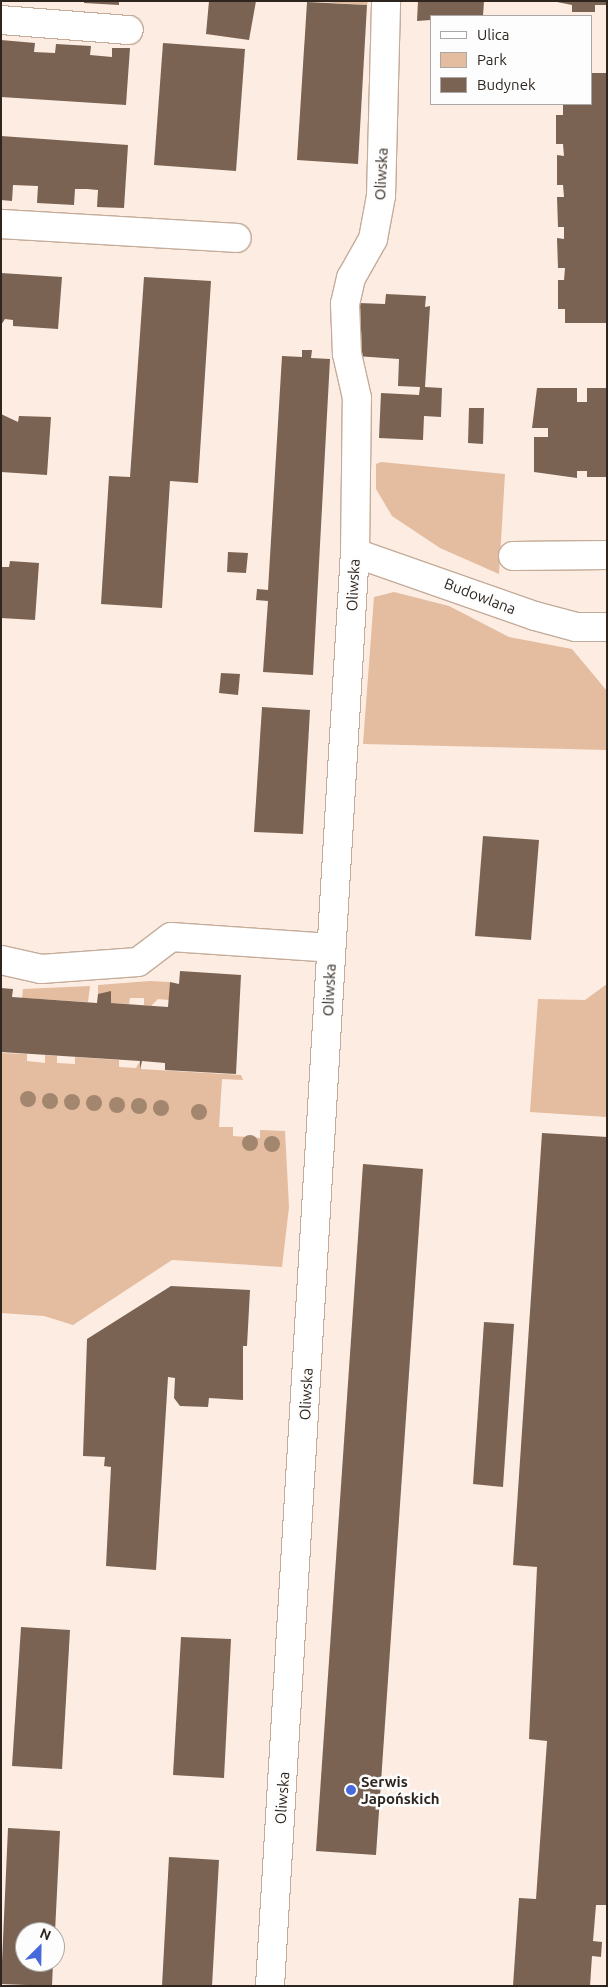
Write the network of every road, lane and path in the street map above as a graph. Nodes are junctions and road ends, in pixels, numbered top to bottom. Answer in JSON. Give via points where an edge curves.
{"nodes":[{"id":1,"x":386,"y":1,"type":"edge"},
{"id":2,"x":1,"y":20,"type":"edge"},
{"id":3,"x":129,"y":30,"type":"dead end"},
{"id":4,"x":1,"y":224,"type":"edge"},
{"id":5,"x":236,"y":238,"type":"dead end"},
{"id":6,"x":355,"y":553,"type":"junction"},
{"id":7,"x":607,"y":555,"type":"edge"},
{"id":8,"x":513,"y":556,"type":"dead end"},
{"id":9,"x":607,"y":627,"type":"edge"},
{"id":10,"x":331,"y":948,"type":"junction"},
{"id":11,"x":1,"y":960,"type":"edge"},
{"id":12,"x":270,"y":1986,"type":"edge"}],
"edges":[{"from":1,"to":6,"type":"street","name":"Oliwska","via":[[381,196],[373,239],[351,278],[345,304],[347,354],[357,398]]},
{"from":2,"to":3,"type":"street"},
{"from":4,"to":5,"type":"street"},
{"from":6,"to":9,"type":"street","name":"Budowlana","via":[[535,616],[576,626]]},
{"from":6,"to":10,"type":"street","name":"Oliwska"},
{"from":7,"to":8,"type":"street"},
{"from":10,"to":11,"type":"street","via":[[267,954],[170,937],[138,962],[41,969]]},
{"from":10,"to":12,"type":"street","name":"Oliwska"}]}
